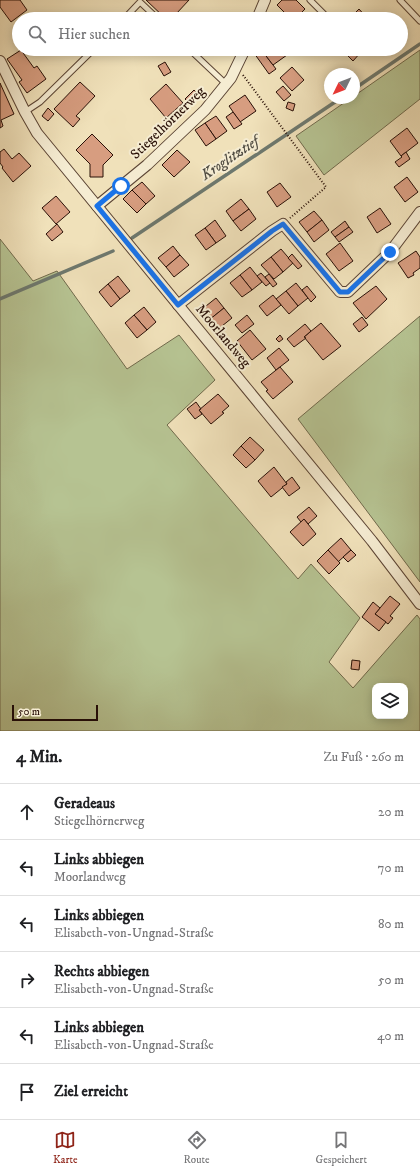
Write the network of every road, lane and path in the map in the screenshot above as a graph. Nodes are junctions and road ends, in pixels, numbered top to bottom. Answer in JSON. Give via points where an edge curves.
{"nodes":[{"id":1,"x":265,"y":0,"type":"edge"},
{"id":2,"x":310,"y":0,"type":"edge"},
{"id":3,"x":400,"y":0,"type":"edge"},
{"id":4,"x":131,"y":12,"type":"edge"},
{"id":5,"x":151,"y":12,"type":"edge"},
{"id":6,"x":260,"y":12,"type":"edge"},
{"id":7,"x":322,"y":12,"type":"edge"},
{"id":8,"x":420,"y":21,"type":"edge"},
{"id":9,"x":87,"y":56,"type":"edge"},
{"id":10,"x":196,"y":56,"type":"edge"},
{"id":11,"x":242,"y":56,"type":"edge"},
{"id":12,"x":0,"y":61,"type":"edge"},
{"id":13,"x":237,"y":67,"type":"junction"},
{"id":14,"x":226,"y":84,"type":"junction"},
{"id":15,"x":25,"y":112,"type":"junction"},
{"id":16,"x":97,"y":206,"type":"junction"},
{"id":17,"x":420,"y":212,"type":"edge"},
{"id":18,"x":283,"y":224,"type":"junction"},
{"id":19,"x":178,"y":305,"type":"junction"},
{"id":20,"x":420,"y":604,"type":"edge"}],
"edges":[{"from":1,"to":6,"type":"street"},
{"from":2,"to":7,"type":"lane"},
{"from":3,"to":8,"type":"lane"},
{"from":4,"to":5,"type":"lane","via":[[140,2]]},
{"from":9,"to":15,"type":"lane","via":[[40,102]]},
{"from":10,"to":14,"type":"lane"},
{"from":11,"to":13,"type":"street","name":"Stiegelhörnerweg"},
{"from":12,"to":15,"type":"street","name":"Moorlandweg"},
{"from":13,"to":14,"type":"street","name":"Stiegelhörnerweg"},
{"from":13,"to":18,"type":"path","via":[[326,187]]},
{"from":14,"to":16,"type":"street","name":"Stiegelhörnerweg","via":[[205,110]]},
{"from":15,"to":16,"type":"street","name":"Moorlandweg","via":[[37,133]]},
{"from":16,"to":19,"type":"street","name":"Moorlandweg"},
{"from":17,"to":18,"type":"street","via":[[390,252],[348,292],[340,292]]},
{"from":18,"to":19,"type":"street"},
{"from":19,"to":20,"type":"street","name":"Moorlandweg","via":[[362,528]]}]}
